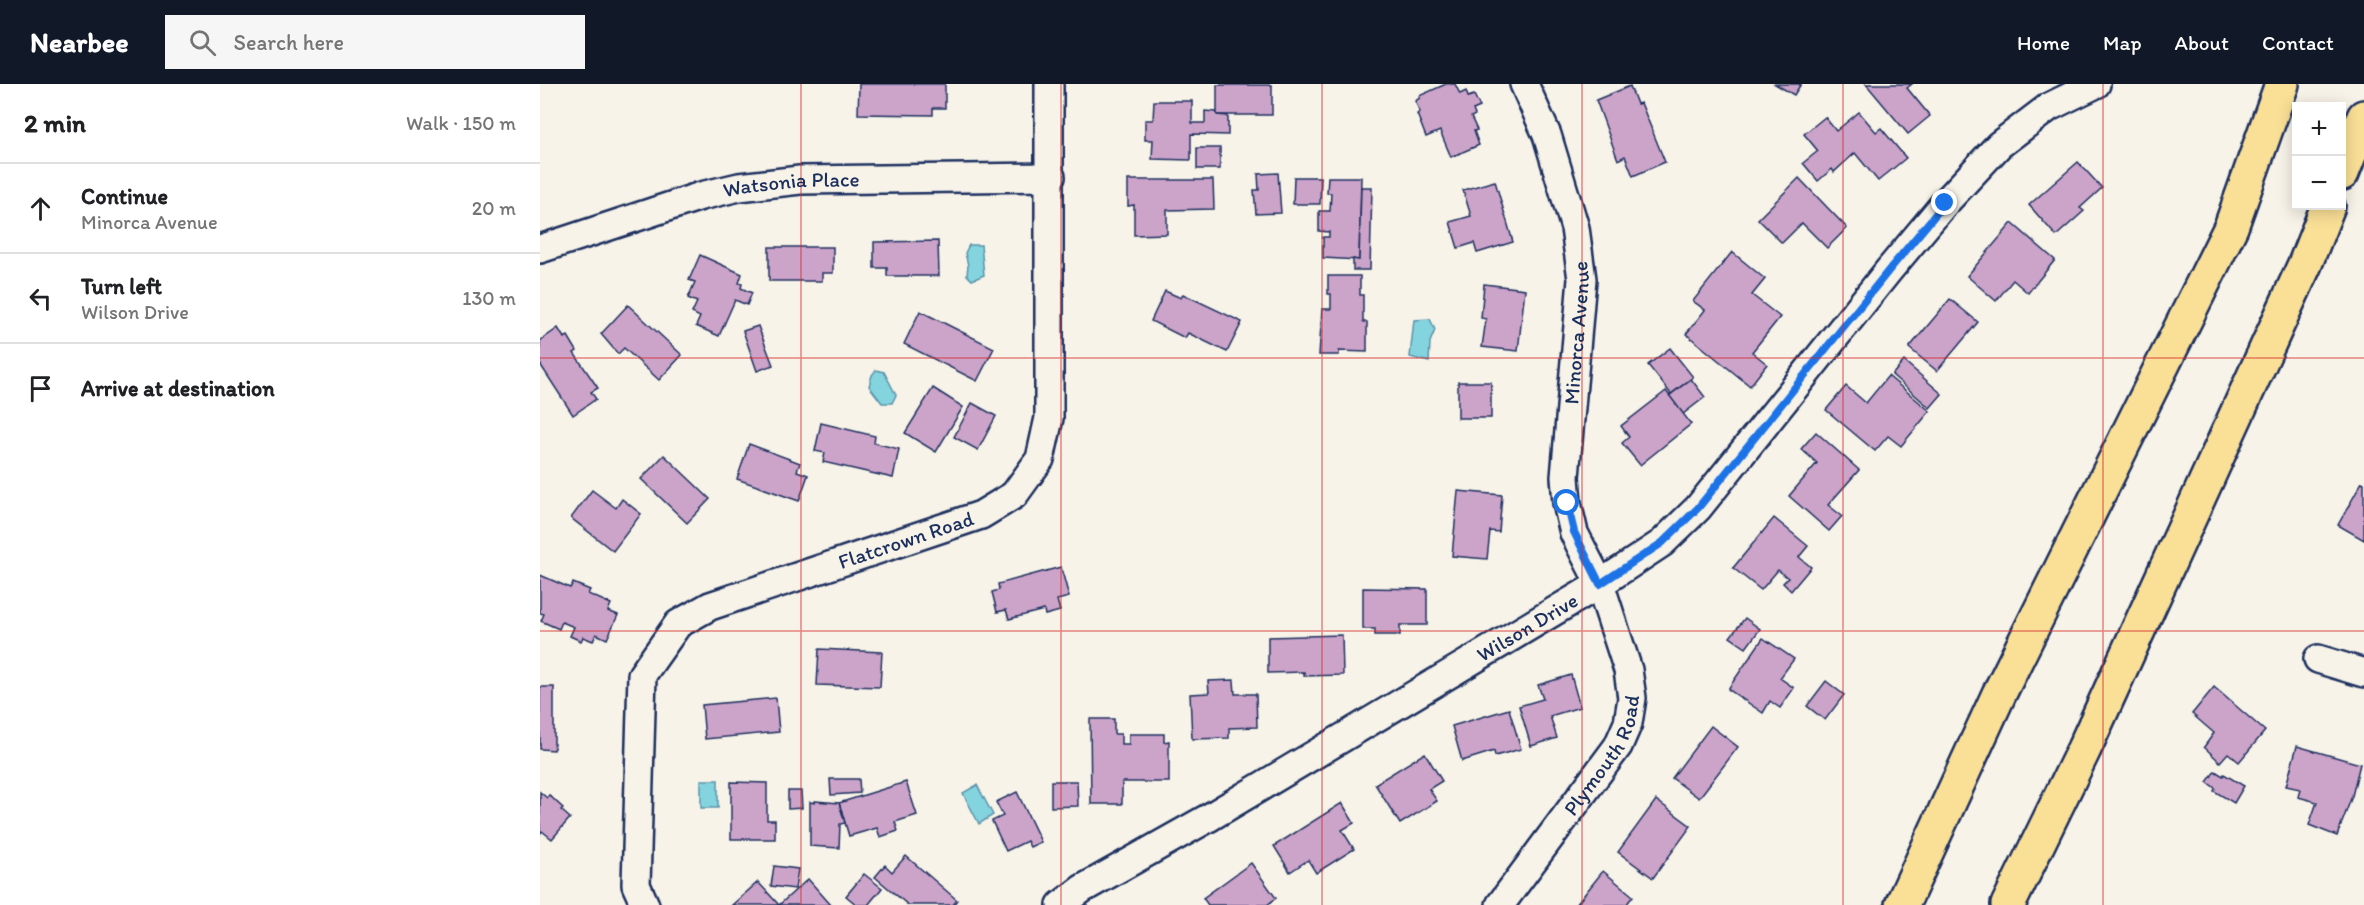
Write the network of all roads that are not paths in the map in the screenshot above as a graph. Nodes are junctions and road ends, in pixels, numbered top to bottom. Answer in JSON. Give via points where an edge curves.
{"nodes":[{"id":1,"x":1049,"y":84,"type":"edge"},
{"id":2,"x":1524,"y":84,"type":"edge"},
{"id":3,"x":2096,"y":84,"type":"edge"},
{"id":4,"x":2282,"y":84,"type":"edge"},
{"id":5,"x":2364,"y":117,"type":"edge"},
{"id":6,"x":2346,"y":163,"type":"edge"},
{"id":7,"x":1051,"y":177,"type":"junction"},
{"id":8,"x":2326,"y":210,"type":"edge"},
{"id":9,"x":540,"y":249,"type":"edge"},
{"id":10,"x":1600,"y":584,"type":"junction"},
{"id":11,"x":2318,"y":659,"type":"dead end"},
{"id":12,"x":2364,"y":673,"type":"edge"},
{"id":13,"x":645,"y":905,"type":"edge"},
{"id":14,"x":1061,"y":905,"type":"edge"},
{"id":15,"x":1500,"y":905,"type":"edge"},
{"id":16,"x":1902,"y":905,"type":"edge"},
{"id":17,"x":2008,"y":905,"type":"edge"}],
"edges":[{"from":1,"to":7,"type":"street","name":"Flatcrown Road"},
{"from":2,"to":10,"type":"street","name":"Minorca Avenue","via":[[1547,135],[1575,228],[1582,279],[1564,477],[1574,532]]},
{"from":3,"to":10,"type":"street","name":"Wilson Drive","via":[[2049,107],[1999,146],[1889,270],[1698,508],[1662,543]]},
{"from":4,"to":16,"type":"highway","via":[[2231,227],[1999,694]]},
{"from":5,"to":6,"type":"highway"},
{"from":7,"to":9,"type":"street","name":"Watsonia Place","via":[[800,180],[759,184],[700,196]]},
{"from":7,"to":13,"type":"street","name":"Flatcrown Road","via":[[1049,418],[1040,459],[1014,495],[981,515],[710,606],[678,624],[642,675],[636,885]]},
{"from":8,"to":17,"type":"highway","via":[[2084,749]]},
{"from":10,"to":14,"type":"street","name":"Wilson Drive","via":[[1082,889]]},
{"from":10,"to":15,"type":"street","name":"Plymouth Road","via":[[1628,670],[1632,698],[1628,723],[1618,746]]},
{"from":11,"to":12,"type":"street"}]}
